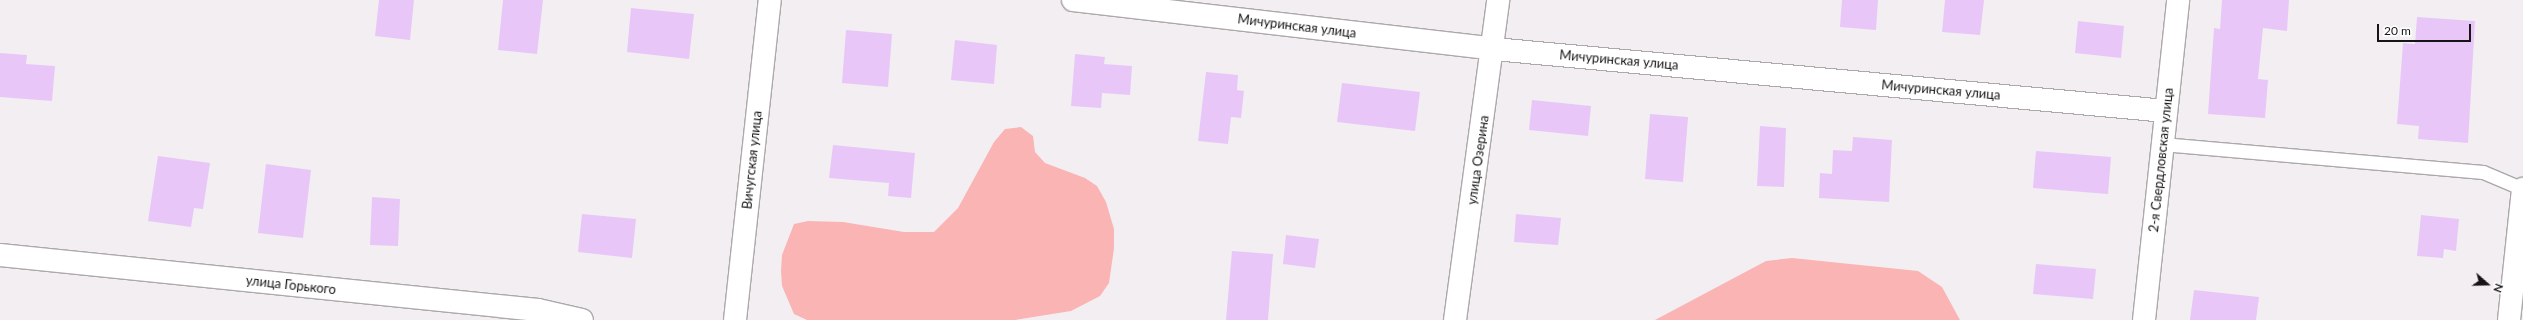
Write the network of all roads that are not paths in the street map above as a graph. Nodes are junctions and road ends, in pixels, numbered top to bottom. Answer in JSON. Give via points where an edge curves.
{"nodes":[{"id":1,"x":770,"y":0,"type":"edge"},
{"id":2,"x":1073,"y":0,"type":"edge"},
{"id":3,"x":1498,"y":0,"type":"edge"},
{"id":4,"x":2178,"y":0,"type":"edge"},
{"id":5,"x":1494,"y":49,"type":"junction"},
{"id":6,"x":2166,"y":111,"type":"junction"},
{"id":7,"x":2162,"y":144,"type":"junction"},
{"id":8,"x":2523,"y":189,"type":"edge"},
{"id":9,"x":0,"y":255,"type":"edge"},
{"id":10,"x":582,"y":320,"type":"edge"},
{"id":11,"x":735,"y":320,"type":"edge"},
{"id":12,"x":1455,"y":320,"type":"edge"},
{"id":13,"x":2144,"y":320,"type":"edge"},
{"id":14,"x":2509,"y":320,"type":"edge"}],
"edges":[{"from":1,"to":11,"type":"street","name":"Вичугская улица"},
{"from":2,"to":5,"type":"street","name":"Мичуринская улица"},
{"from":3,"to":5,"type":"street","name":"улица Озерина"},
{"from":4,"to":6,"type":"street","name":"2-я Свердловская улица"},
{"from":5,"to":6,"type":"street","name":"Мичуринская улица"},
{"from":5,"to":12,"type":"street","name":"улица Озерина"},
{"from":6,"to":7,"type":"street","name":"2-я Свердловская улица"},
{"from":7,"to":8,"type":"lane","via":[[2483,172]]},
{"from":7,"to":13,"type":"street","name":"2-я Свердловская улица"},
{"from":8,"to":14,"type":"street"},
{"from":9,"to":10,"type":"street","name":"улица Горького","via":[[538,310]]}]}
